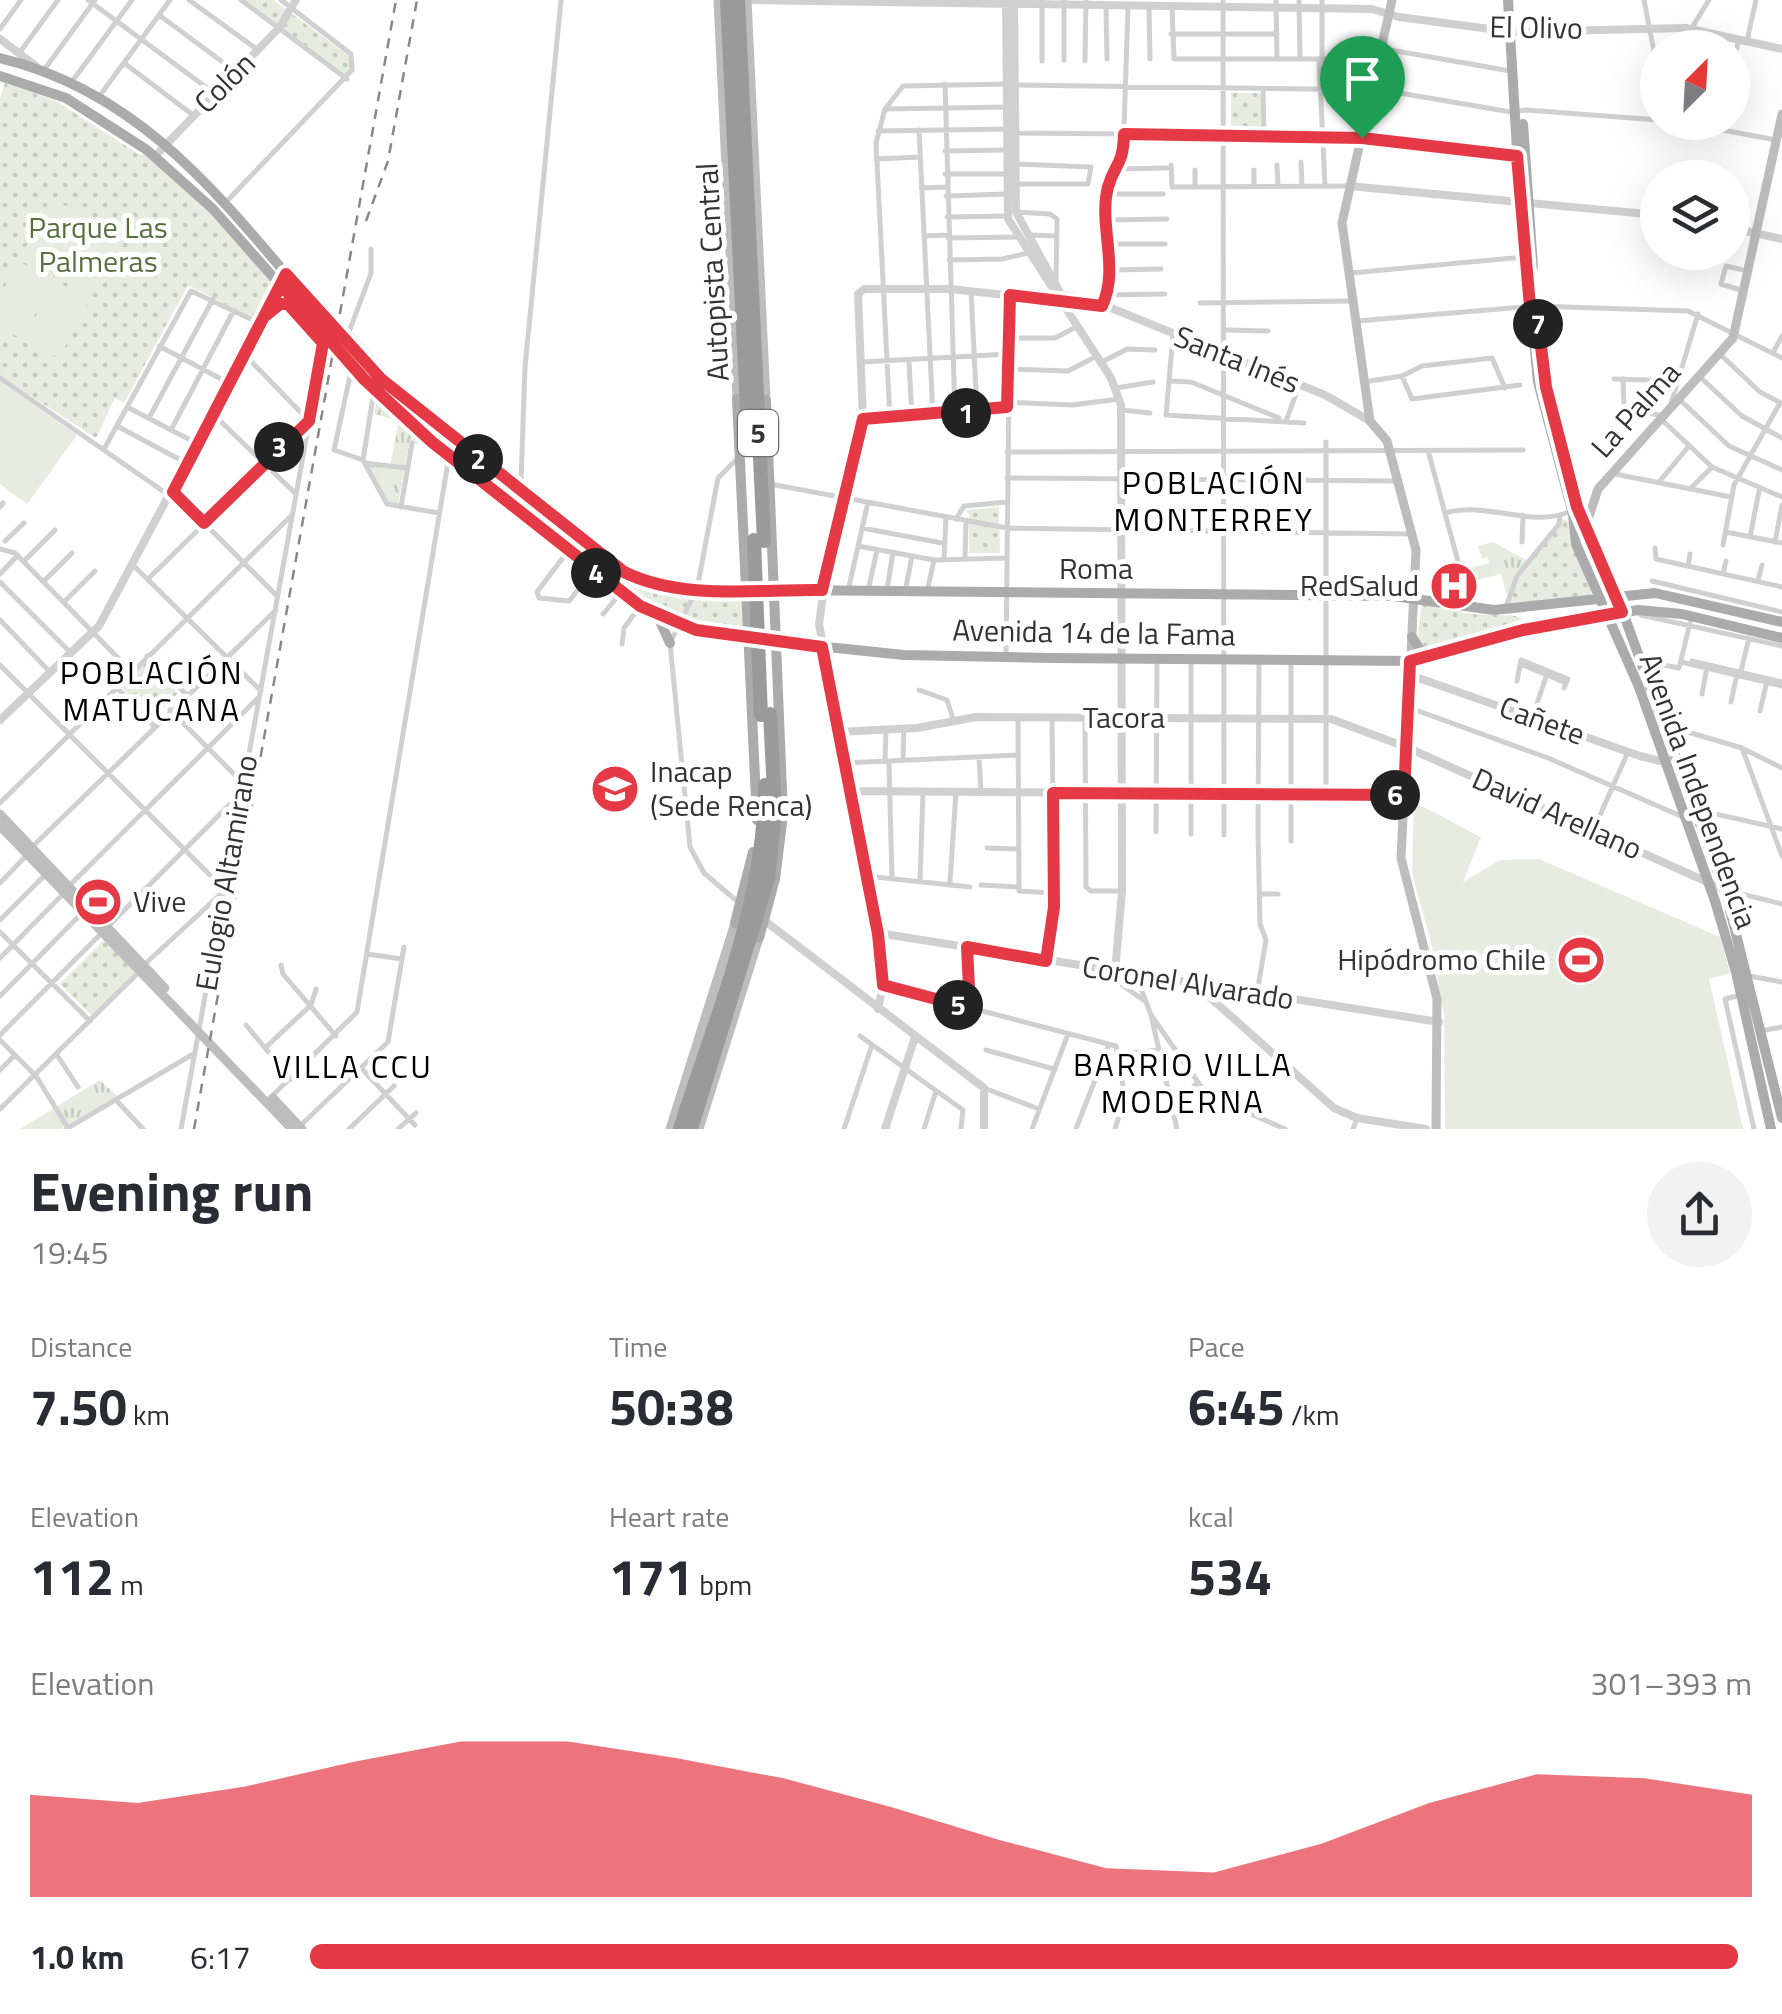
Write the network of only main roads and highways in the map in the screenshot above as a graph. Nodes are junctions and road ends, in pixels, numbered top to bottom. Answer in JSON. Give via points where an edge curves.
{"nodes":[{"id":1,"x":723,"y":0,"type":"edge"},
{"id":2,"x":744,"y":0,"type":"edge"},
{"id":3,"x":1392,"y":0,"type":"edge"},
{"id":4,"x":1511,"y":0,"type":"edge"},
{"id":5,"x":734,"y":22,"type":"junction"},
{"id":6,"x":1516,"y":32,"type":"junction"},
{"id":7,"x":0,"y":58,"type":"edge"},
{"id":8,"x":2,"y":79,"type":"edge"},
{"id":9,"x":1520,"y":112,"type":"junction"},
{"id":10,"x":1782,"y":114,"type":"edge"},
{"id":11,"x":1778,"y":146,"type":"edge"},
{"id":12,"x":283,"y":280,"type":"junction"},
{"id":13,"x":748,"y":326,"type":"junction"},
{"id":14,"x":737,"y":398,"type":"junction"},
{"id":15,"x":766,"y":400,"type":"junction"},
{"id":16,"x":521,"y":475,"type":"road end"},
{"id":17,"x":507,"y":482,"type":"junction"},
{"id":18,"x":1568,"y":512,"type":"junction"},
{"id":19,"x":1586,"y":528,"type":"junction"},
{"id":20,"x":776,"y":585,"type":"junction"},
{"id":21,"x":748,"y":590,"type":"junction"},
{"id":22,"x":1615,"y":594,"type":"junction"},
{"id":23,"x":1598,"y":597,"type":"junction"},
{"id":24,"x":1415,"y":598,"type":"junction"},
{"id":25,"x":1622,"y":612,"type":"junction"},
{"id":26,"x":1606,"y":615,"type":"junction"},
{"id":27,"x":657,"y":616,"type":"junction"},
{"id":28,"x":1782,"y":622,"type":"edge"},
{"id":29,"x":1412,"y":637,"type":"junction"},
{"id":30,"x":1782,"y":638,"type":"edge"},
{"id":31,"x":750,"y":639,"type":"junction"},
{"id":32,"x":670,"y":643,"type":"road end"},
{"id":33,"x":778,"y":643,"type":"junction"},
{"id":34,"x":1434,"y":657,"type":"junction"},
{"id":35,"x":1410,"y":661,"type":"junction"},
{"id":36,"x":779,"y":680,"type":"junction"},
{"id":37,"x":752,"y":681,"type":"junction"},
{"id":38,"x":1670,"y":758,"type":"junction"},
{"id":39,"x":0,"y":814,"type":"edge"},
{"id":40,"x":1690,"y":814,"type":"junction"},
{"id":41,"x":0,"y":826,"type":"edge"},
{"id":42,"x":30,"y":851,"type":"junction"},
{"id":43,"x":67,"y":890,"type":"junction"},
{"id":44,"x":735,"y":923,"type":"junction"},
{"id":45,"x":104,"y":929,"type":"junction"},
{"id":46,"x":760,"y":938,"type":"junction"},
{"id":47,"x":725,"y":1003,"type":"junction"},
{"id":48,"x":1754,"y":1032,"type":"junction"},
{"id":49,"x":1782,"y":1118,"type":"edge"},
{"id":50,"x":298,"y":1128,"type":"edge"},
{"id":51,"x":670,"y":1129,"type":"edge"},
{"id":52,"x":680,"y":1129,"type":"edge"},
{"id":53,"x":691,"y":1129,"type":"edge"},
{"id":54,"x":699,"y":1129,"type":"edge"},
{"id":55,"x":1436,"y":1129,"type":"edge"},
{"id":56,"x":1771,"y":1129,"type":"edge"}],
"edges":[{"from":1,"to":5,"type":"highway","name":"Autopista Central","number":"5"},
{"from":1,"to":14,"type":"main road"},
{"from":2,"to":5,"type":"highway"},
{"from":2,"to":15,"type":"main road"},
{"from":3,"to":24,"type":"main road","via":[[1342,228],[1370,422],[1383,433],[1413,534]]},
{"from":4,"to":6,"type":"main road","name":"Avenida Independencia"},
{"from":5,"to":13,"type":"highway","name":"Autopista Central","number":"5"},
{"from":6,"to":9,"type":"main road","name":"Avenida Independencia"},
{"from":6,"to":9,"type":"main road","name":"Avenida Independencia"},
{"from":7,"to":12,"type":"main road","via":[[98,98],[164,144],[227,201]]},
{"from":8,"to":12,"type":"main road","via":[[66,98],[155,156]]},
{"from":9,"to":18,"type":"main road","name":"Avenida Independencia","via":[[1533,306]]},
{"from":10,"to":11,"type":"main road"},
{"from":11,"to":19,"type":"main road","name":"La Palma","via":[[1735,333],[1595,492]]},
{"from":12,"to":17,"type":"main road","name":"Roma","via":[[412,406]]},
{"from":12,"to":27,"type":"main road","name":"Avenida 14 de la Fama","via":[[364,379],[520,513]]},
{"from":13,"to":14,"type":"highway"},
{"from":13,"to":15,"type":"highway"},
{"from":13,"to":47,"type":"highway","name":"Autopista Central","number":"5","bridge":true,"via":[[766,714],[762,852]]},
{"from":14,"to":21,"type":"main road"},
{"from":15,"to":20,"type":"main road"},
{"from":16,"to":17,"type":"main road"},
{"from":17,"to":21,"type":"main road","name":"Roma","via":[[624,572],[660,585]]},
{"from":18,"to":19,"type":"main road","name":"Avenida Independencia"},
{"from":18,"to":23,"type":"main road","name":"Avenida Independencia"},
{"from":19,"to":22,"type":"main road","name":"Avenida Independencia"},
{"from":20,"to":21,"type":"main road","name":"Roma"},
{"from":20,"to":24,"type":"main road","name":"Roma"},
{"from":20,"to":33,"type":"main road"},
{"from":21,"to":31,"type":"main road"},
{"from":22,"to":23,"type":"main road","name":"Roma"},
{"from":22,"to":25,"type":"main road","name":"Avenida Independencia"},
{"from":22,"to":28,"type":"main road","name":"Roma","via":[[1672,595]]},
{"from":23,"to":24,"type":"main road","name":"Roma","via":[[1506,610]]},
{"from":23,"to":26,"type":"main road","name":"Avenida Independencia"},
{"from":24,"to":29,"type":"main road"},
{"from":25,"to":26,"type":"main road","name":"Avenida 14 de la Fama"},
{"from":25,"to":30,"type":"main road","name":"Avenida 14 de la Fama"},
{"from":25,"to":38,"type":"main road","name":"Avenida Independencia"},
{"from":26,"to":34,"type":"main road","name":"Avenida 14 de la Fama","via":[[1497,636]]},
{"from":26,"to":38,"type":"main road","name":"Avenida Independencia"},
{"from":27,"to":31,"type":"main road","name":"Avenida 14 de la Fama"},
{"from":27,"to":32,"type":"main road"},
{"from":29,"to":34,"type":"main road"},
{"from":29,"to":35,"type":"main road"},
{"from":31,"to":33,"type":"main road","name":"Avenida 14 de la Fama"},
{"from":31,"to":37,"type":"main road"},
{"from":33,"to":35,"type":"main road","name":"Avenida 14 de la Fama","via":[[1006,658]]},
{"from":33,"to":36,"type":"main road"},
{"from":34,"to":35,"type":"main road","name":"Avenida 14 de la Fama"},
{"from":35,"to":55,"type":"main road","via":[[1403,874],[1431,966],[1439,1022]]},
{"from":36,"to":37,"type":"main road","via":[[767,688]]},
{"from":36,"to":46,"type":"main road","via":[[782,829]]},
{"from":37,"to":44,"type":"main road","via":[[756,824]]},
{"from":38,"to":40,"type":"main road","name":"Avenida Independencia"},
{"from":39,"to":42,"type":"main road"},
{"from":40,"to":48,"type":"main road","name":"Avenida Independencia"},
{"from":40,"to":48,"type":"main road","name":"Avenida Independencia","via":[[1724,889]]},
{"from":41,"to":42,"type":"main road"},
{"from":42,"to":43,"type":"main road"},
{"from":42,"to":43,"type":"main road"},
{"from":43,"to":45,"type":"main road"},
{"from":43,"to":45,"type":"main road"},
{"from":44,"to":47,"type":"highway"},
{"from":44,"to":51,"type":"main road"},
{"from":45,"to":50,"type":"main road"},
{"from":46,"to":47,"type":"highway"},
{"from":46,"to":54,"type":"main road"},
{"from":47,"to":52,"type":"highway","name":"Autopista Central","number":"5"},
{"from":47,"to":53,"type":"highway","name":"Autopista Central","number":"5"},
{"from":48,"to":49,"type":"main road","name":"Avenida Independencia"},
{"from":48,"to":56,"type":"main road","name":"Avenida Independencia"}]}
